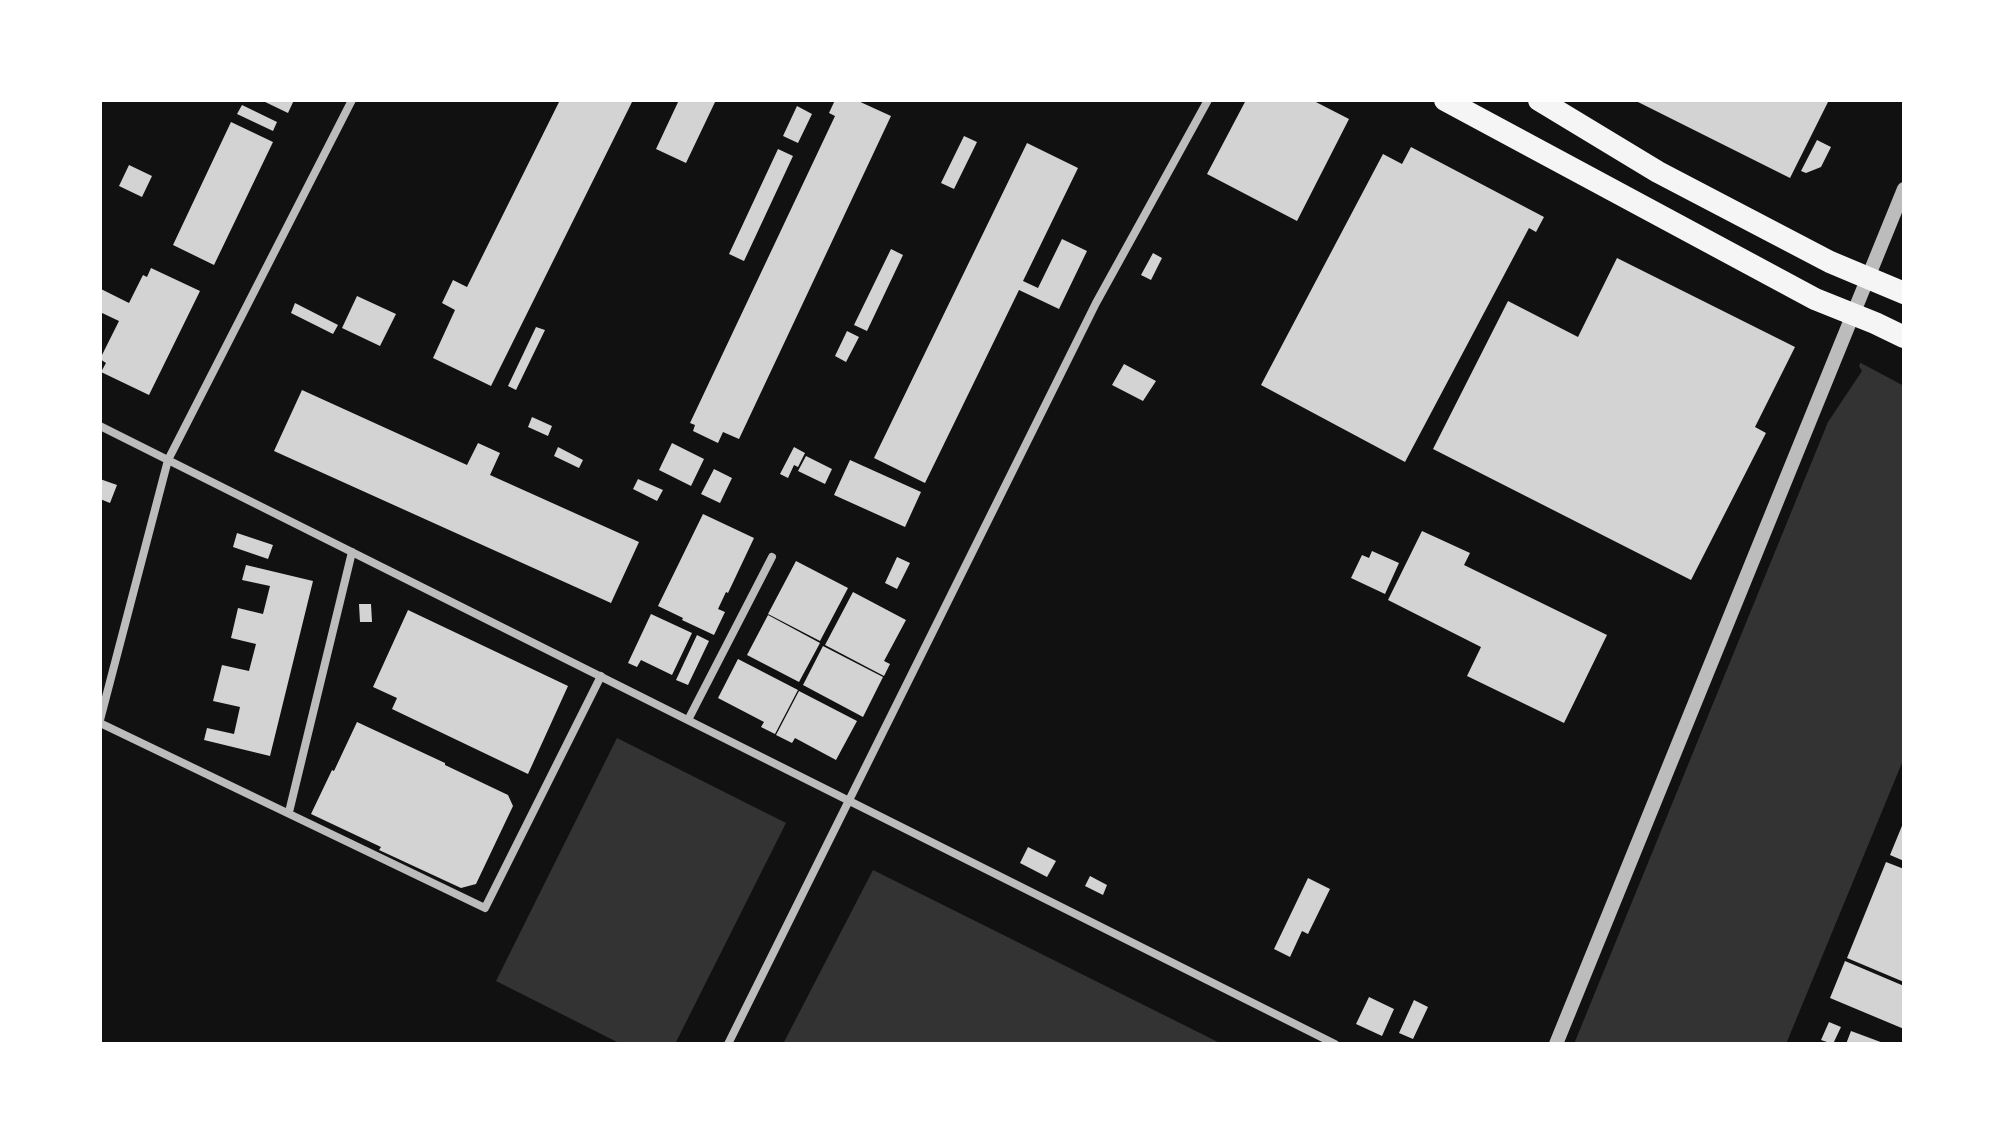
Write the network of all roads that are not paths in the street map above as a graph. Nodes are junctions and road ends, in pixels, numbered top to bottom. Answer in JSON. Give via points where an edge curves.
{"nodes":[{"id":1,"x":352,"y":100,"type":"edge"},
{"id":2,"x":1208,"y":100,"type":"edge"},
{"id":3,"x":1445,"y":100,"type":"edge"},
{"id":4,"x":1539,"y":100,"type":"edge"},
{"id":5,"x":1904,"y":189,"type":"edge"},
{"id":6,"x":1869,"y":277,"type":"junction"},
{"id":7,"x":1897,"y":290,"type":"edge"},
{"id":8,"x":1853,"y":314,"type":"junction"},
{"id":9,"x":1904,"y":337,"type":"edge"},
{"id":10,"x":100,"y":426,"type":"edge"},
{"id":11,"x":168,"y":460,"type":"junction"},
{"id":12,"x":352,"y":552,"type":"junction"},
{"id":13,"x":772,"y":557,"type":"dead end"},
{"id":14,"x":601,"y":676,"type":"junction"},
{"id":15,"x":688,"y":720,"type":"junction"},
{"id":16,"x":100,"y":721,"type":"edge"},
{"id":17,"x":848,"y":801,"type":"junction"},
{"id":18,"x":289,"y":812,"type":"junction"},
{"id":19,"x":728,"y":1044,"type":"edge"},
{"id":20,"x":1335,"y":1044,"type":"edge"},
{"id":21,"x":1556,"y":1044,"type":"edge"}],
"edges":[{"from":1,"to":11,"type":"street"},
{"from":2,"to":17,"type":"street","via":[[1096,303]]},
{"from":3,"to":8,"type":"highway","via":[[1815,299]]},
{"from":4,"to":6,"type":"highway","via":[[1658,172]]},
{"from":5,"to":6,"type":"street"},
{"from":6,"to":7,"type":"highway"},
{"from":6,"to":8,"type":"street"},
{"from":8,"to":9,"type":"highway"},
{"from":8,"to":21,"type":"street"},
{"from":10,"to":11,"type":"street"},
{"from":11,"to":12,"type":"street"},
{"from":11,"to":16,"type":"street"},
{"from":12,"to":14,"type":"street"},
{"from":12,"to":18,"type":"street"},
{"from":13,"to":15,"type":"street"},
{"from":14,"to":15,"type":"street"},
{"from":14,"to":18,"type":"street","via":[[485,908]]},
{"from":15,"to":17,"type":"street"},
{"from":16,"to":18,"type":"street"},
{"from":17,"to":19,"type":"street"},
{"from":17,"to":20,"type":"street"}]}
